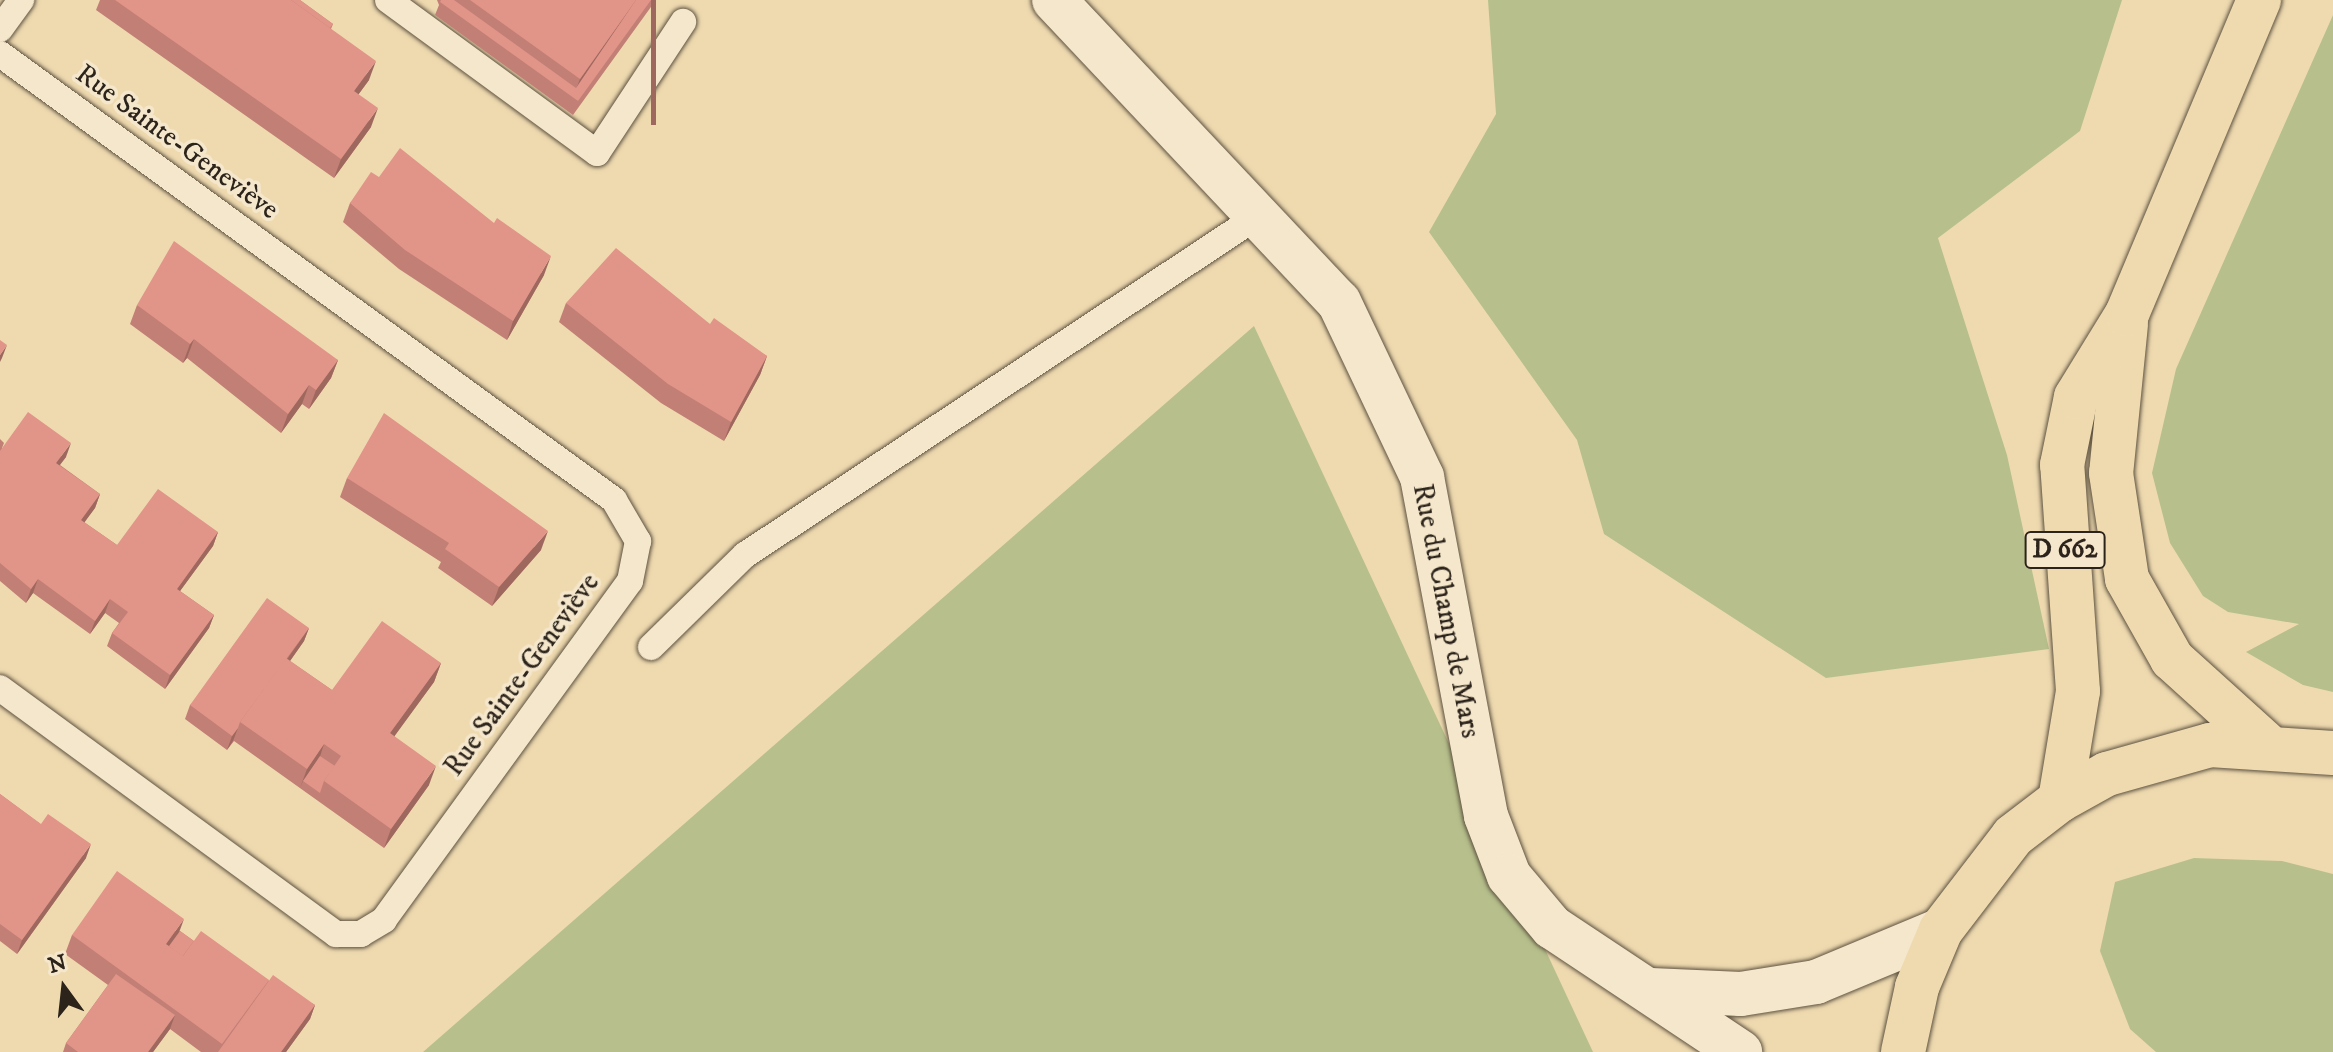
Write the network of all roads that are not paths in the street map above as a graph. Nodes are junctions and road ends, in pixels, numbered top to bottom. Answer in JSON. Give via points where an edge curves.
{"nodes":[{"id":1,"x":21,"y":0,"type":"edge"},
{"id":2,"x":388,"y":0,"type":"edge"},
{"id":3,"x":1054,"y":0,"type":"edge"},
{"id":4,"x":2259,"y":0,"type":"edge"},
{"id":5,"x":683,"y":22,"type":"dead end"},
{"id":6,"x":0,"y":29,"type":"edge"},
{"id":7,"x":0,"y":54,"type":"edge"},
{"id":8,"x":1261,"y":214,"type":"junction"},
{"id":9,"x":2127,"y":314,"type":"junction"},
{"id":10,"x":651,"y":647,"type":"dead end"},
{"id":11,"x":0,"y":688,"type":"edge"},
{"id":12,"x":2265,"y":743,"type":"junction"},
{"id":13,"x":2333,"y":753,"type":"edge"},
{"id":14,"x":2060,"y":800,"type":"junction"},
{"id":15,"x":1941,"y":930,"type":"junction"},
{"id":16,"x":1651,"y":990,"type":"junction"},
{"id":17,"x":1740,"y":1052,"type":"edge"},
{"id":18,"x":1903,"y":1052,"type":"edge"}],
"edges":[{"from":1,"to":6,"type":"lane"},
{"from":2,"to":5,"type":"lane","via":[[597,153]]},
{"from":3,"to":8,"type":"street","name":"Rue du Champ de Mars"},
{"from":4,"to":9,"type":"main road","number":"D 662"},
{"from":7,"to":11,"type":"lane","name":"Rue Sainte-Geneviève","via":[[614,500],[638,541],[630,581],[384,920],[361,934],[336,934]]},
{"from":8,"to":10,"type":"lane","via":[[745,555]]},
{"from":8,"to":16,"type":"street","name":"Rue du Champ de Mars","via":[[1339,302],[1422,477],[1486,816],[1509,876],[1552,927]]},
{"from":9,"to":12,"type":"main road","number":"D 662","via":[[2111,473],[2127,579],[2172,659]]},
{"from":9,"to":14,"type":"main road","number":"D 662","via":[[2076,397],[2062,465],[2078,691]]},
{"from":12,"to":13,"type":"main road"},
{"from":12,"to":14,"type":"main road","via":[[2157,756]]},
{"from":14,"to":15,"type":"main road","via":[[2003,847]]},
{"from":15,"to":16,"type":"street","name":"Rue du Champ de Mars","via":[[1816,982],[1741,994]]},
{"from":15,"to":18,"type":"main road","via":[[1917,987]]},
{"from":16,"to":17,"type":"street","name":"Rue du Champ de Mars"}]}
